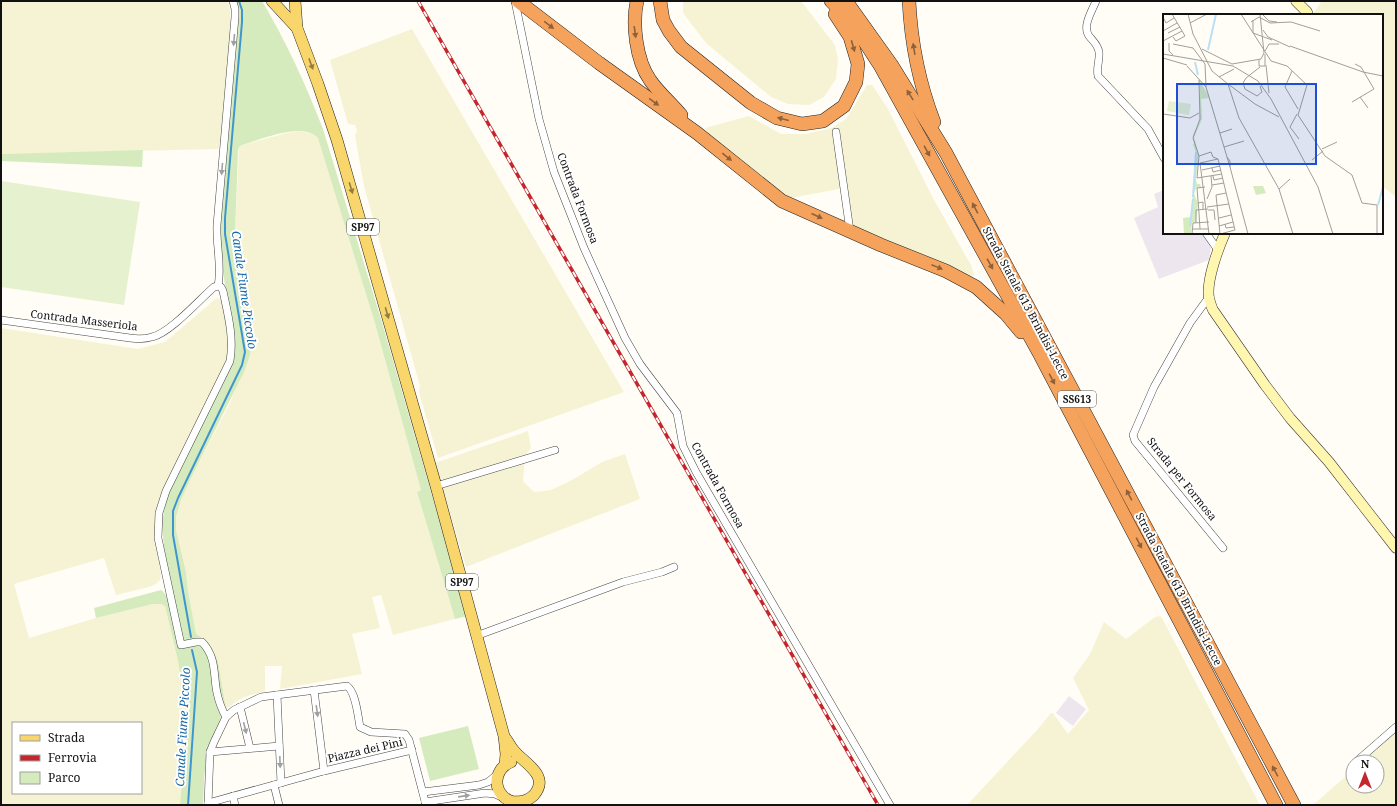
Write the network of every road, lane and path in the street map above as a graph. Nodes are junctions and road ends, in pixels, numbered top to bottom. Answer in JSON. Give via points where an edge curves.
{"nodes":[{"id":1,"x":233,"y":1,"type":"edge"},
{"id":2,"x":272,"y":1,"type":"edge"},
{"id":3,"x":295,"y":1,"type":"edge"},
{"id":4,"x":515,"y":1,"type":"edge"},
{"id":5,"x":518,"y":1,"type":"edge"},
{"id":6,"x":637,"y":1,"type":"edge"},
{"id":7,"x":660,"y":1,"type":"edge"},
{"id":8,"x":826,"y":1,"type":"edge"},
{"id":9,"x":831,"y":1,"type":"edge"},
{"id":10,"x":846,"y":1,"type":"edge"},
{"id":11,"x":909,"y":1,"type":"edge"},
{"id":12,"x":1096,"y":1,"type":"edge"},
{"id":13,"x":1296,"y":1,"type":"edge"},
{"id":14,"x":1308,"y":14,"type":"edge"},
{"id":15,"x":298,"y":28,"type":"junction"},
{"id":16,"x":836,"y":132,"type":"dead end"},
{"id":17,"x":697,"y":133,"type":"junction"},
{"id":18,"x":946,"y":153,"type":"junction"},
{"id":19,"x":1163,"y":156,"type":"edge"},
{"id":20,"x":850,"y":231,"type":"junction"},
{"id":21,"x":1207,"y":234,"type":"edge"},
{"id":22,"x":1225,"y":234,"type":"edge"},
{"id":23,"x":1218,"y":250,"type":"junction"},
{"id":24,"x":218,"y":286,"type":"junction"},
{"id":25,"x":1209,"y":297,"type":"junction"},
{"id":26,"x":1,"y":320,"type":"edge"},
{"id":27,"x":1038,"y":351,"type":"junction"},
{"id":28,"x":556,"y":450,"type":"dead end"},
{"id":29,"x":436,"y":486,"type":"junction"},
{"id":30,"x":1223,"y":548,"type":"dead end"},
{"id":31,"x":1396,"y":548,"type":"edge"},
{"id":32,"x":674,"y":567,"type":"dead end"},
{"id":33,"x":476,"y":636,"type":"junction"},
{"id":34,"x":314,"y":690,"type":"junction"},
{"id":35,"x":277,"y":695,"type":"junction"},
{"id":36,"x":240,"y":707,"type":"junction"},
{"id":37,"x":226,"y":717,"type":"junction"},
{"id":38,"x":1396,"y":727,"type":"edge"},
{"id":39,"x":504,"y":736,"type":"junction"},
{"id":40,"x":279,"y":746,"type":"junction"},
{"id":41,"x":250,"y":748,"type":"junction"},
{"id":42,"x":412,"y":750,"type":"junction"},
{"id":43,"x":210,"y":752,"type":"junction"},
{"id":44,"x":1365,"y":754,"type":"edge"},
{"id":45,"x":525,"y":762,"type":"junction"},
{"id":46,"x":502,"y":769,"type":"junction"},
{"id":47,"x":324,"y":771,"type":"junction"},
{"id":48,"x":277,"y":784,"type":"junction"},
{"id":49,"x":422,"y":792,"type":"junction"},
{"id":50,"x":233,"y":796,"type":"junction"},
{"id":51,"x":531,"y":801,"type":"edge"},
{"id":52,"x":511,"y":802,"type":"edge"},
{"id":53,"x":208,"y":804,"type":"edge"},
{"id":54,"x":426,"y":804,"type":"edge"},
{"id":55,"x":235,"y":805,"type":"edge"},
{"id":56,"x":279,"y":805,"type":"edge"},
{"id":57,"x":890,"y":805,"type":"edge"},
{"id":58,"x":1276,"y":805,"type":"edge"},
{"id":59,"x":1294,"y":805,"type":"edge"}],
"edges":[{"from":1,"to":24,"type":"street","one_way":true,"via":[[235,17],[217,225],[220,274]]},
{"from":2,"to":15,"type":"main road","number":"SP97"},
{"from":3,"to":15,"type":"main road","number":"SP97"},
{"from":4,"to":57,"type":"street","name":"Contrada Formosa","via":[[539,119],[554,172],[584,248],[625,338],[640,364],[677,412],[683,446],[696,472]]},
{"from":5,"to":17,"type":"highway","one_way":true},
{"from":6,"to":17,"type":"highway","one_way":true,"via":[[634,26],[642,63],[649,79]]},
{"from":8,"to":7,"type":"highway","one_way":true,"via":[[850,37],[858,64],[856,82],[844,106],[823,121],[802,124],[777,118],[751,103],[681,47],[663,20]]},
{"from":9,"to":27,"type":"highway","name":"Strada Statale 613 Brindisi-Lecce","number":"SS613","one_way":true,"via":[[853,24],[881,67]]},
{"from":18,"to":10,"type":"highway","name":"Strada Statale 613 Brindisi-Lecce","number":"SS613","one_way":true,"via":[[891,64]]},
{"from":18,"to":11,"type":"highway","one_way":true,"via":[[917,69],[910,27]]},
{"from":12,"to":19,"type":"street","via":[[1086,29],[1098,48],[1098,76],[1148,129]]},
{"from":13,"to":14,"type":"street"},
{"from":15,"to":29,"type":"main road","number":"SP97","one_way":true,"via":[[337,140]]},
{"from":16,"to":20,"type":"street"},
{"from":17,"to":20,"type":"highway","one_way":true,"via":[[782,201]]},
{"from":59,"to":18,"type":"highway","name":"Strada Statale 613 Brindisi-Lecce","number":"SS613","one_way":true},
{"from":20,"to":27,"type":"highway","one_way":true,"via":[[946,271],[976,288],[1006,314]]},
{"from":21,"to":23,"type":"street"},
{"from":22,"to":23,"type":"street","name":"Strada per Formosa"},
{"from":23,"to":25,"type":"street","name":"Strada per Formosa"},
{"from":24,"to":26,"type":"street","name":"Contrada Masseriola","via":[[169,327],[153,337],[136,339]]},
{"from":24,"to":37,"type":"street","via":[[223,292],[230,322],[230,361],[166,491],[159,513],[158,538],[181,645],[202,642],[209,649],[214,664],[217,694]]},
{"from":25,"to":30,"type":"street","name":"Strada per Formosa","via":[[1190,323],[1154,387],[1133,435],[1135,441]]},
{"from":25,"to":31,"type":"street","name":"Strada per Formosa","via":[[1213,310],[1265,385]]},
{"from":27,"to":58,"type":"highway","name":"Strada Statale 613 Brindisi-Lecce","number":"SS613","one_way":true},
{"from":28,"to":29,"type":"street"},
{"from":29,"to":33,"type":"main road","number":"SP97"},
{"from":32,"to":33,"type":"street","via":[[623,582]]},
{"from":33,"to":39,"type":"main road","number":"SP97"},
{"from":34,"to":35,"type":"street"},
{"from":34,"to":42,"type":"street","name":"Piazza dei Pini","via":[[347,686],[351,688],[360,727],[371,732],[405,734]]},
{"from":34,"to":47,"type":"street","name":"Piazza dei Pini","one_way":true},
{"from":35,"to":36,"type":"street","via":[[261,697]]},
{"from":35,"to":40,"type":"street"},
{"from":36,"to":37,"type":"street"},
{"from":36,"to":41,"type":"street","one_way":true},
{"from":37,"to":43,"type":"street"},
{"from":38,"to":44,"type":"street"},
{"from":39,"to":45,"type":"main road","number":"SP97"},
{"from":39,"to":46,"type":"main road","number":"SP97","via":[[506,754]]},
{"from":40,"to":41,"type":"street"},
{"from":40,"to":48,"type":"street","one_way":true},
{"from":41,"to":43,"type":"street"},
{"from":42,"to":47,"type":"street","name":"Piazza dei Pini"},
{"from":42,"to":49,"type":"street"},
{"from":43,"to":53,"type":"street"},
{"from":45,"to":46,"type":"main road","via":[[515,761]]},
{"from":45,"to":51,"type":"main road","via":[[535,769],[539,780]]},
{"from":46,"to":49,"type":"street","via":[[488,782],[479,785]]},
{"from":46,"to":52,"type":"main road","via":[[497,785],[502,795]]},
{"from":47,"to":48,"type":"street"},
{"from":48,"to":50,"type":"street"},
{"from":48,"to":56,"type":"street"},
{"from":49,"to":54,"type":"street"},
{"from":50,"to":53,"type":"street"},
{"from":50,"to":55,"type":"street"},
{"from":51,"to":52,"type":"main road"},
{"from":54,"to":52,"type":"street","one_way":true,"via":[[485,793],[495,794]]}]}
